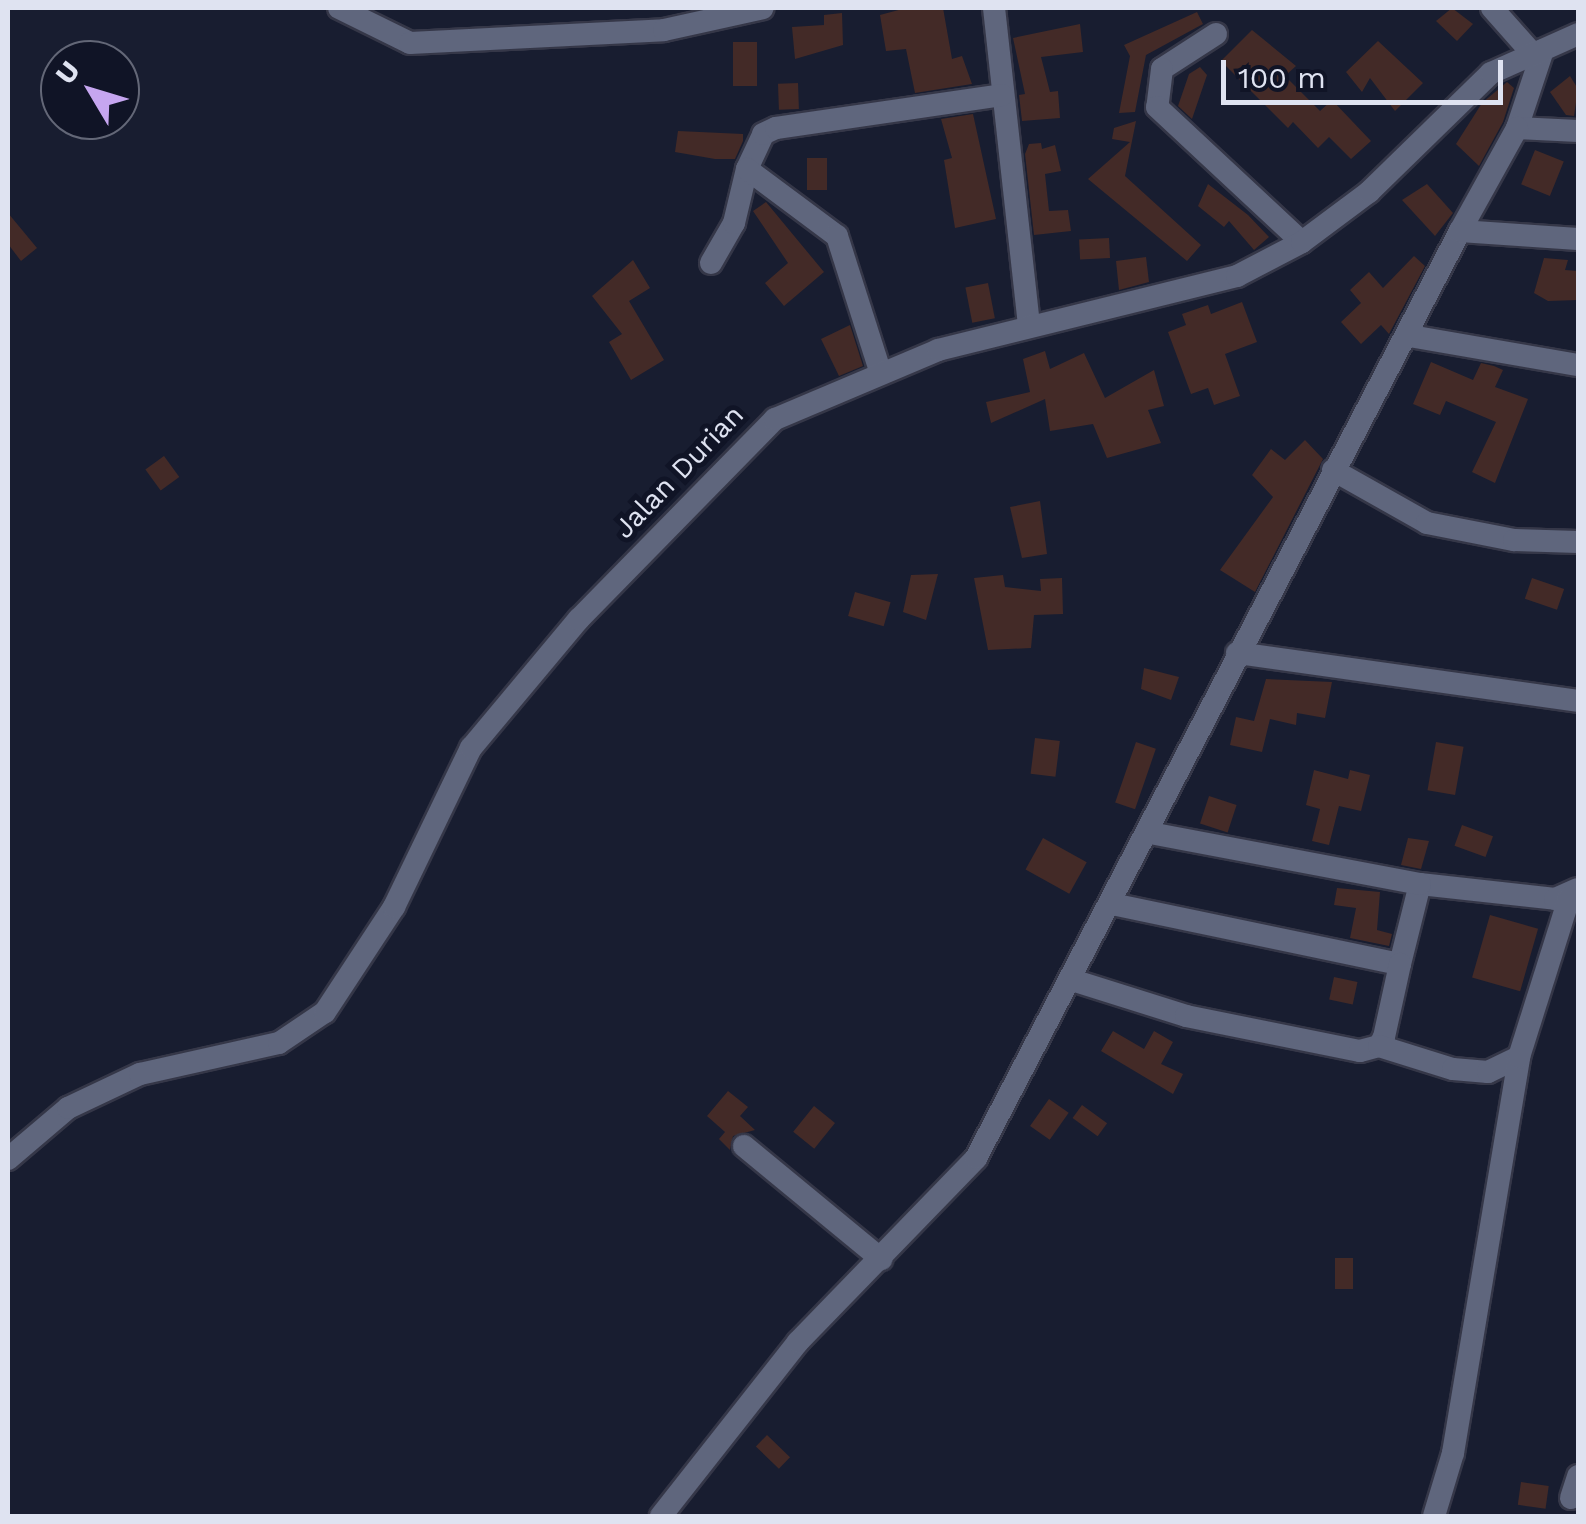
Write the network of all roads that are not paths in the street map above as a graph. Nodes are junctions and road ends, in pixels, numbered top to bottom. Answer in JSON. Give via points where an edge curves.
{"nodes":[{"id":1,"x":339,"y":8,"type":"edge"},
{"id":2,"x":764,"y":8,"type":"edge"},
{"id":3,"x":994,"y":8,"type":"edge"},
{"id":4,"x":1492,"y":8,"type":"edge"},
{"id":5,"x":1216,"y":34,"type":"dead end"},
{"id":6,"x":1578,"y":34,"type":"edge"},
{"id":7,"x":1537,"y":51,"type":"junction"},
{"id":8,"x":1002,"y":95,"type":"junction"},
{"id":9,"x":1517,"y":128,"type":"junction"},
{"id":10,"x":1578,"y":131,"type":"edge"},
{"id":11,"x":747,"y":169,"type":"junction"},
{"id":12,"x":1460,"y":231,"type":"junction"},
{"id":13,"x":1578,"y":239,"type":"edge"},
{"id":14,"x":1302,"y":242,"type":"junction"},
{"id":15,"x":711,"y":264,"type":"dead end"},
{"id":16,"x":1028,"y":323,"type":"junction"},
{"id":17,"x":1410,"y":336,"type":"junction"},
{"id":18,"x":1578,"y":365,"type":"edge"},
{"id":19,"x":880,"y":371,"type":"junction"},
{"id":20,"x":1333,"y":470,"type":"junction"},
{"id":21,"x":1578,"y":542,"type":"edge"},
{"id":22,"x":1237,"y":653,"type":"junction"},
{"id":23,"x":1578,"y":702,"type":"edge"},
{"id":24,"x":1149,"y":833,"type":"junction"},
{"id":25,"x":1420,"y":884,"type":"junction"},
{"id":26,"x":1574,"y":892,"type":"edge"},
{"id":27,"x":1112,"y":904,"type":"junction"},
{"id":28,"x":1400,"y":964,"type":"junction"},
{"id":29,"x":1072,"y":980,"type":"junction"},
{"id":30,"x":1379,"y":1046,"type":"junction"},
{"id":31,"x":1519,"y":1058,"type":"junction"},
{"id":32,"x":744,"y":1146,"type":"dead end"},
{"id":33,"x":8,"y":1159,"type":"edge"},
{"id":34,"x":881,"y":1259,"type":"junction"},
{"id":35,"x":661,"y":1516,"type":"edge"},
{"id":36,"x":1434,"y":1516,"type":"edge"}],
"edges":[{"from":1,"to":2,"type":"street","via":[[410,44],[664,30]]},
{"from":3,"to":8,"type":"street"},
{"from":4,"to":7,"type":"street"},
{"from":5,"to":14,"type":"street","via":[[1162,69],[1157,107]]},
{"from":6,"to":7,"type":"street","name":"Jalan Durian"},
{"from":7,"to":9,"type":"street"},
{"from":7,"to":14,"type":"street","name":"Jalan Durian","via":[[1466,94],[1370,192]]},
{"from":8,"to":11,"type":"street","via":[[776,128],[764,134]]},
{"from":8,"to":16,"type":"street"},
{"from":9,"to":10,"type":"street"},
{"from":9,"to":12,"type":"street"},
{"from":11,"to":15,"type":"street","via":[[734,223]]},
{"from":11,"to":19,"type":"street","via":[[837,236]]},
{"from":12,"to":13,"type":"street"},
{"from":12,"to":17,"type":"street"},
{"from":14,"to":16,"type":"street","name":"Jalan Durian","via":[[1210,287]]},
{"from":16,"to":19,"type":"street","name":"Jalan Durian"},
{"from":17,"to":18,"type":"street"},
{"from":17,"to":20,"type":"street"},
{"from":19,"to":33,"type":"street","name":"Jalan Durian","via":[[774,418],[579,619],[470,748],[386,923],[325,1012],[279,1043],[140,1074],[68,1108]]},
{"from":20,"to":21,"type":"street","via":[[1427,523],[1514,540]]},
{"from":20,"to":22,"type":"street"},
{"from":22,"to":23,"type":"street"},
{"from":22,"to":24,"type":"street"},
{"from":24,"to":25,"type":"street"},
{"from":24,"to":27,"type":"street"},
{"from":25,"to":26,"type":"street"},
{"from":25,"to":28,"type":"street"},
{"from":26,"to":31,"type":"street"},
{"from":27,"to":28,"type":"street"},
{"from":27,"to":29,"type":"street"},
{"from":28,"to":30,"type":"street"},
{"from":29,"to":30,"type":"street","via":[[1186,1016],[1360,1051]]},
{"from":29,"to":34,"type":"street","via":[[976,1158]]},
{"from":30,"to":31,"type":"street","via":[[1453,1069],[1488,1072]]},
{"from":31,"to":36,"type":"street","via":[[1453,1453]]},
{"from":32,"to":34,"type":"street"},
{"from":34,"to":35,"type":"street","via":[[798,1342]]}]}
